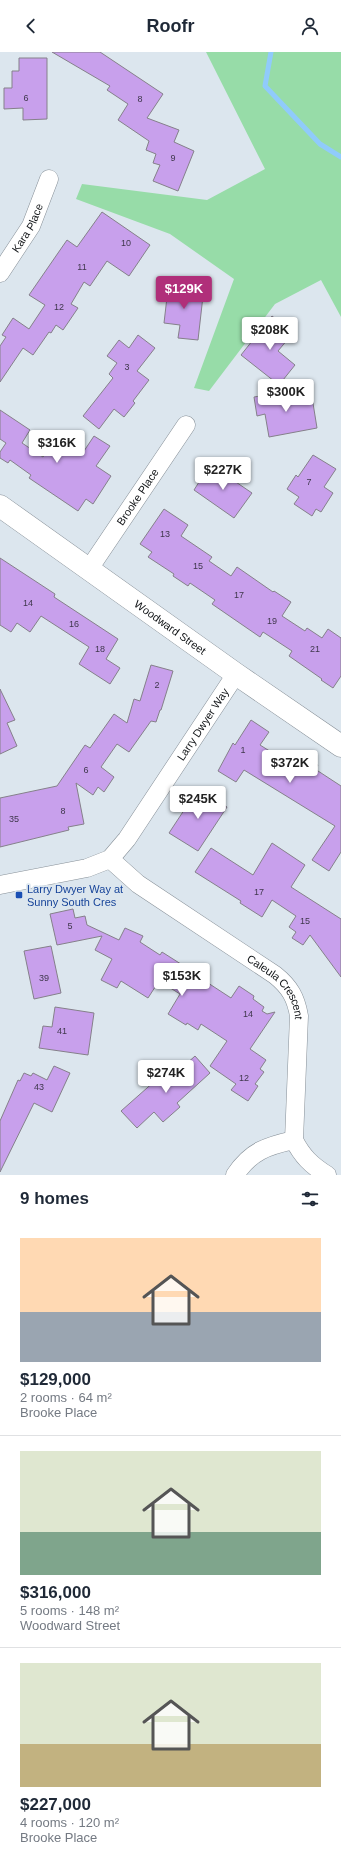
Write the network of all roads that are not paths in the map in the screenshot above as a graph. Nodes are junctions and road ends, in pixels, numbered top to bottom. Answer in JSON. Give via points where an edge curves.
{"nodes":[{"id":1,"x":49,"y":179,"type":"dead end"},
{"id":2,"x":0,"y":273,"type":"edge"},
{"id":3,"x":186,"y":425,"type":"dead end"},
{"id":4,"x":0,"y":506,"type":"edge"},
{"id":5,"x":89,"y":569,"type":"junction"},
{"id":6,"x":236,"y":674,"type":"junction"},
{"id":7,"x":341,"y":746,"type":"edge"},
{"id":8,"x":110,"y":859,"type":"junction"},
{"id":9,"x":0,"y":885,"type":"edge"},
{"id":10,"x":294,"y":1140,"type":"junction"},
{"id":11,"x":235,"y":1175,"type":"edge"},
{"id":12,"x":327,"y":1175,"type":"edge"}],
"edges":[{"from":1,"to":2,"type":"street","name":"Kara Place","via":[[31,226]]},
{"from":3,"to":5,"type":"street","name":"Brooke Place"},
{"from":4,"to":5,"type":"street","name":"Woodward Street"},
{"from":5,"to":6,"type":"street","name":"Woodward Street"},
{"from":6,"to":7,"type":"street","name":"Woodward Street"},
{"from":6,"to":8,"type":"street","name":"Larry Dwyer Way","via":[[127,839]]},
{"from":8,"to":9,"type":"street","name":"Larry Dwyer Way","via":[[87,868]]},
{"from":8,"to":10,"type":"street","name":"Caleula Crescent","via":[[138,884],[286,983],[292,992],[299,1016]]},
{"from":10,"to":11,"type":"street","via":[[256,1152]]},
{"from":10,"to":12,"type":"street","via":[[300,1153]]}]}
